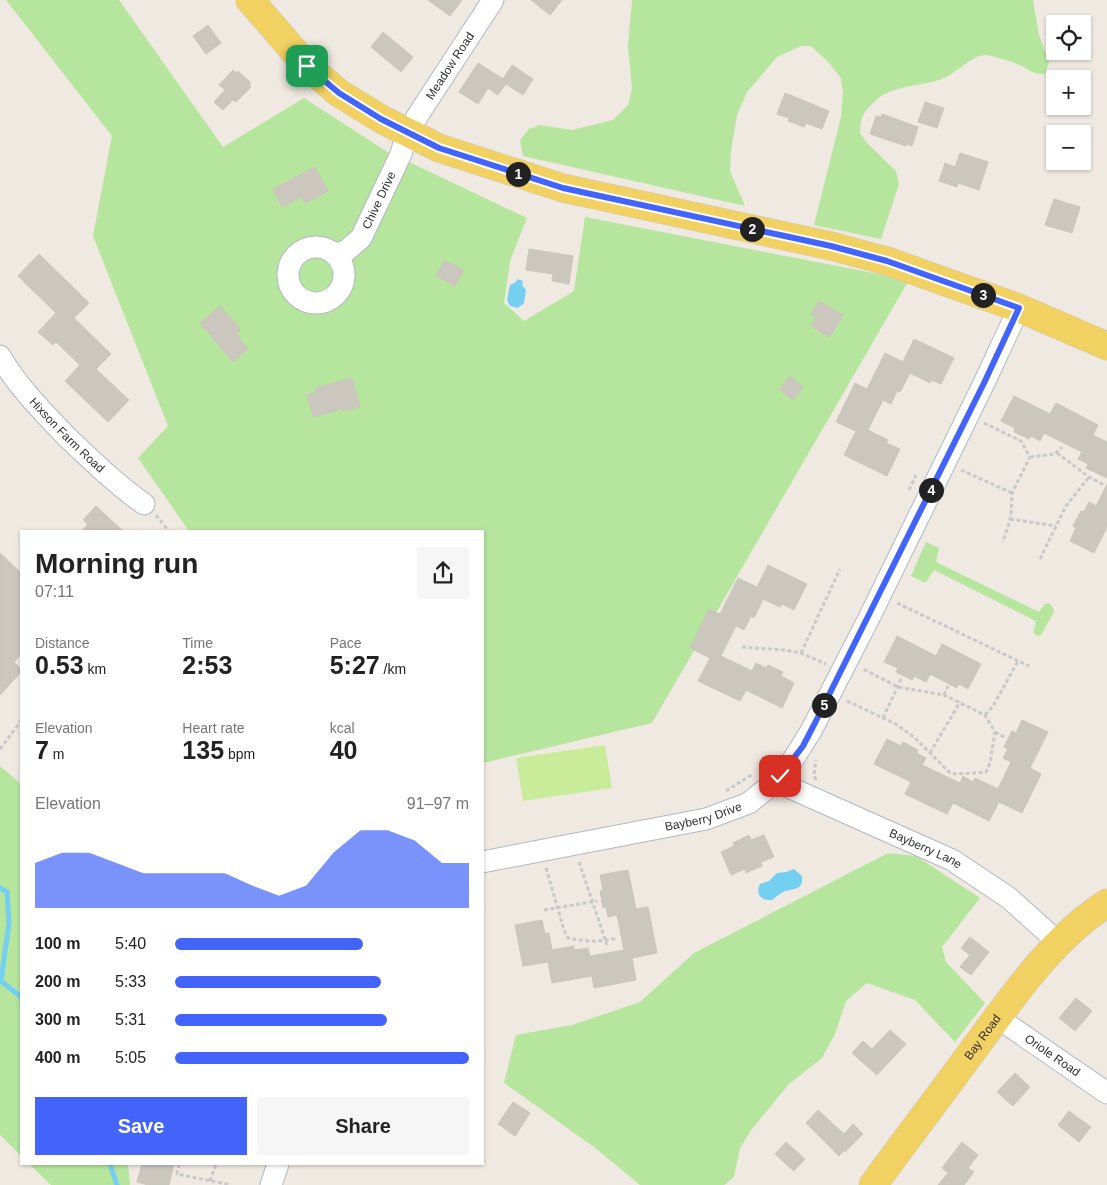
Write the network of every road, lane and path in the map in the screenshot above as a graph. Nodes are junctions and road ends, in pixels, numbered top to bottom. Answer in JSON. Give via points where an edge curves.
{"nodes":[{"id":1,"x":250,"y":0,"type":"edge"},
{"id":2,"x":493,"y":0,"type":"edge"},
{"id":3,"x":407,"y":132,"type":"junction"},
{"id":4,"x":336,"y":254,"type":"dead end"},
{"id":5,"x":1019,"y":308,"type":"junction"},
{"id":6,"x":1107,"y":346,"type":"edge"},
{"id":7,"x":0,"y":356,"type":"edge"},
{"id":8,"x":984,"y":423,"type":"dead end"},
{"id":9,"x":1062,"y":447,"type":"dead end"},
{"id":10,"x":1058,"y":453,"type":"junction"},
{"id":11,"x":1030,"y":457,"type":"junction"},
{"id":12,"x":961,"y":470,"type":"dead end"},
{"id":13,"x":918,"y":471,"type":"dead end"},
{"id":14,"x":1089,"y":477,"type":"junction"},
{"id":15,"x":1104,"y":486,"type":"dead end"},
{"id":16,"x":908,"y":493,"type":"dead end"},
{"id":17,"x":1012,"y":493,"type":"junction"},
{"id":18,"x":144,"y":504,"type":"dead end"},
{"id":19,"x":1010,"y":520,"type":"junction"},
{"id":20,"x":1056,"y":526,"type":"junction"},
{"id":21,"x":1003,"y":542,"type":"dead end"},
{"id":22,"x":1040,"y":558,"type":"dead end"},
{"id":23,"x":840,"y":570,"type":"dead end"},
{"id":24,"x":900,"y":596,"type":"dead end"},
{"id":25,"x":742,"y":647,"type":"dead end"},
{"id":26,"x":801,"y":653,"type":"junction"},
{"id":27,"x":829,"y":655,"type":"dead end"},
{"id":28,"x":867,"y":661,"type":"dead end"},
{"id":29,"x":1018,"y":661,"type":"junction"},
{"id":30,"x":1029,"y":666,"type":"dead end"},
{"id":31,"x":863,"y":669,"type":"junction"},
{"id":32,"x":859,"y":677,"type":"dead end"},
{"id":33,"x":902,"y":678,"type":"dead end"},
{"id":34,"x":948,"y":686,"type":"dead end"},
{"id":35,"x":898,"y":687,"type":"junction"},
{"id":36,"x":850,"y":693,"type":"dead end"},
{"id":37,"x":944,"y":694,"type":"junction"},
{"id":38,"x":960,"y":702,"type":"junction"},
{"id":39,"x":986,"y":715,"type":"junction"},
{"id":40,"x":883,"y":718,"type":"junction"},
{"id":41,"x":20,"y":722,"type":"edge"},
{"id":42,"x":994,"y":732,"type":"junction"},
{"id":43,"x":1004,"y":737,"type":"dead end"},
{"id":44,"x":0,"y":749,"type":"edge"},
{"id":45,"x":930,"y":753,"type":"junction"},
{"id":46,"x":818,"y":757,"type":"dead end"},
{"id":47,"x":766,"y":776,"type":"junction"},
{"id":48,"x":817,"y":782,"type":"dead end"},
{"id":49,"x":722,"y":793,"type":"dead end"},
{"id":50,"x":484,"y":862,"type":"edge"},
{"id":51,"x":578,"y":862,"type":"dead end"},
{"id":52,"x":546,"y":867,"type":"dead end"},
{"id":53,"x":592,"y":901,"type":"junction"},
{"id":54,"x":597,"y":901,"type":"dead end"},
{"id":55,"x":1107,"y":903,"type":"edge"},
{"id":56,"x":557,"y":907,"type":"junction"},
{"id":57,"x":544,"y":910,"type":"dead end"},
{"id":58,"x":618,"y":938,"type":"dead end"},
{"id":59,"x":606,"y":943,"type":"junction"},
{"id":60,"x":1059,"y":943,"type":"junction"},
{"id":61,"x":998,"y":1018,"type":"junction"},
{"id":62,"x":1107,"y":1093,"type":"edge"},
{"id":63,"x":179,"y":1165,"type":"edge"},
{"id":64,"x":216,"y":1165,"type":"edge"},
{"id":65,"x":278,"y":1165,"type":"edge"},
{"id":66,"x":210,"y":1181,"type":"junction"},
{"id":67,"x":874,"y":1184,"type":"edge"},
{"id":68,"x":230,"y":1185,"type":"edge"},
{"id":69,"x":271,"y":1185,"type":"edge"}],
"edges":[{"from":1,"to":3,"type":"main road","via":[[307,66],[339,93]]},
{"from":2,"to":3,"type":"street","name":"Meadow Road"},
{"from":3,"to":4,"type":"street","name":"Chive Drive","via":[[361,238],[346,251]]},
{"from":3,"to":5,"type":"main road","via":[[439,148],[563,188],[831,246],[887,261]]},
{"from":5,"to":6,"type":"main road"},
{"from":5,"to":47,"type":"street","name":"Bayberry Drive","via":[[814,725],[795,758]]},
{"from":7,"to":18,"type":"street","name":"Hixson Farm Road","via":[[57,426],[99,468]]},
{"from":8,"to":11,"type":"path","via":[[1021,441]]},
{"from":9,"to":10,"type":"path"},
{"from":10,"to":11,"type":"path"},
{"from":10,"to":14,"type":"path"},
{"from":11,"to":17,"type":"path"},
{"from":12,"to":17,"type":"path"},
{"from":13,"to":16,"type":"path"},
{"from":14,"to":15,"type":"path"},
{"from":14,"to":20,"type":"path","via":[[1066,506]]},
{"from":17,"to":19,"type":"path"},
{"from":19,"to":20,"type":"path"},
{"from":19,"to":21,"type":"path"},
{"from":20,"to":22,"type":"path"},
{"from":23,"to":26,"type":"path"},
{"from":24,"to":29,"type":"path","via":[[896,604]]},
{"from":25,"to":26,"type":"path"},
{"from":26,"to":27,"type":"path","via":[[826,665]]},
{"from":28,"to":31,"type":"path"},
{"from":29,"to":30,"type":"path"},
{"from":29,"to":39,"type":"path"},
{"from":31,"to":32,"type":"path"},
{"from":31,"to":35,"type":"path"},
{"from":33,"to":35,"type":"path"},
{"from":34,"to":37,"type":"path"},
{"from":35,"to":37,"type":"path"},
{"from":35,"to":40,"type":"path"},
{"from":36,"to":40,"type":"path","via":[[846,701]]},
{"from":37,"to":38,"type":"path"},
{"from":38,"to":39,"type":"path"},
{"from":38,"to":45,"type":"path"},
{"from":39,"to":42,"type":"path"},
{"from":40,"to":45,"type":"path","via":[[915,738]]},
{"from":41,"to":44,"type":"path"},
{"from":42,"to":43,"type":"path"},
{"from":42,"to":45,"type":"path","via":[[986,772],[950,772]]},
{"from":46,"to":48,"type":"path","via":[[814,774]]},
{"from":47,"to":49,"type":"path"},
{"from":47,"to":50,"type":"street","name":"Bayberry Drive","via":[[760,796],[706,819]]},
{"from":47,"to":60,"type":"street","name":"Bayberry Lane","via":[[952,860],[1009,898]]},
{"from":51,"to":53,"type":"path"},
{"from":52,"to":56,"type":"path"},
{"from":53,"to":54,"type":"path"},
{"from":53,"to":56,"type":"path"},
{"from":53,"to":59,"type":"path"},
{"from":55,"to":60,"type":"main road","name":"Bay Road"},
{"from":56,"to":57,"type":"path"},
{"from":56,"to":59,"type":"path","via":[[568,938]]},
{"from":58,"to":59,"type":"path"},
{"from":60,"to":61,"type":"main road","name":"Bay Road"},
{"from":61,"to":62,"type":"street","name":"Oriole Road"},
{"from":61,"to":67,"type":"main road","name":"Bay Road"},
{"from":63,"to":66,"type":"path","via":[[177,1174]]},
{"from":64,"to":66,"type":"path"},
{"from":65,"to":69,"type":"street"},
{"from":66,"to":68,"type":"path"}]}
